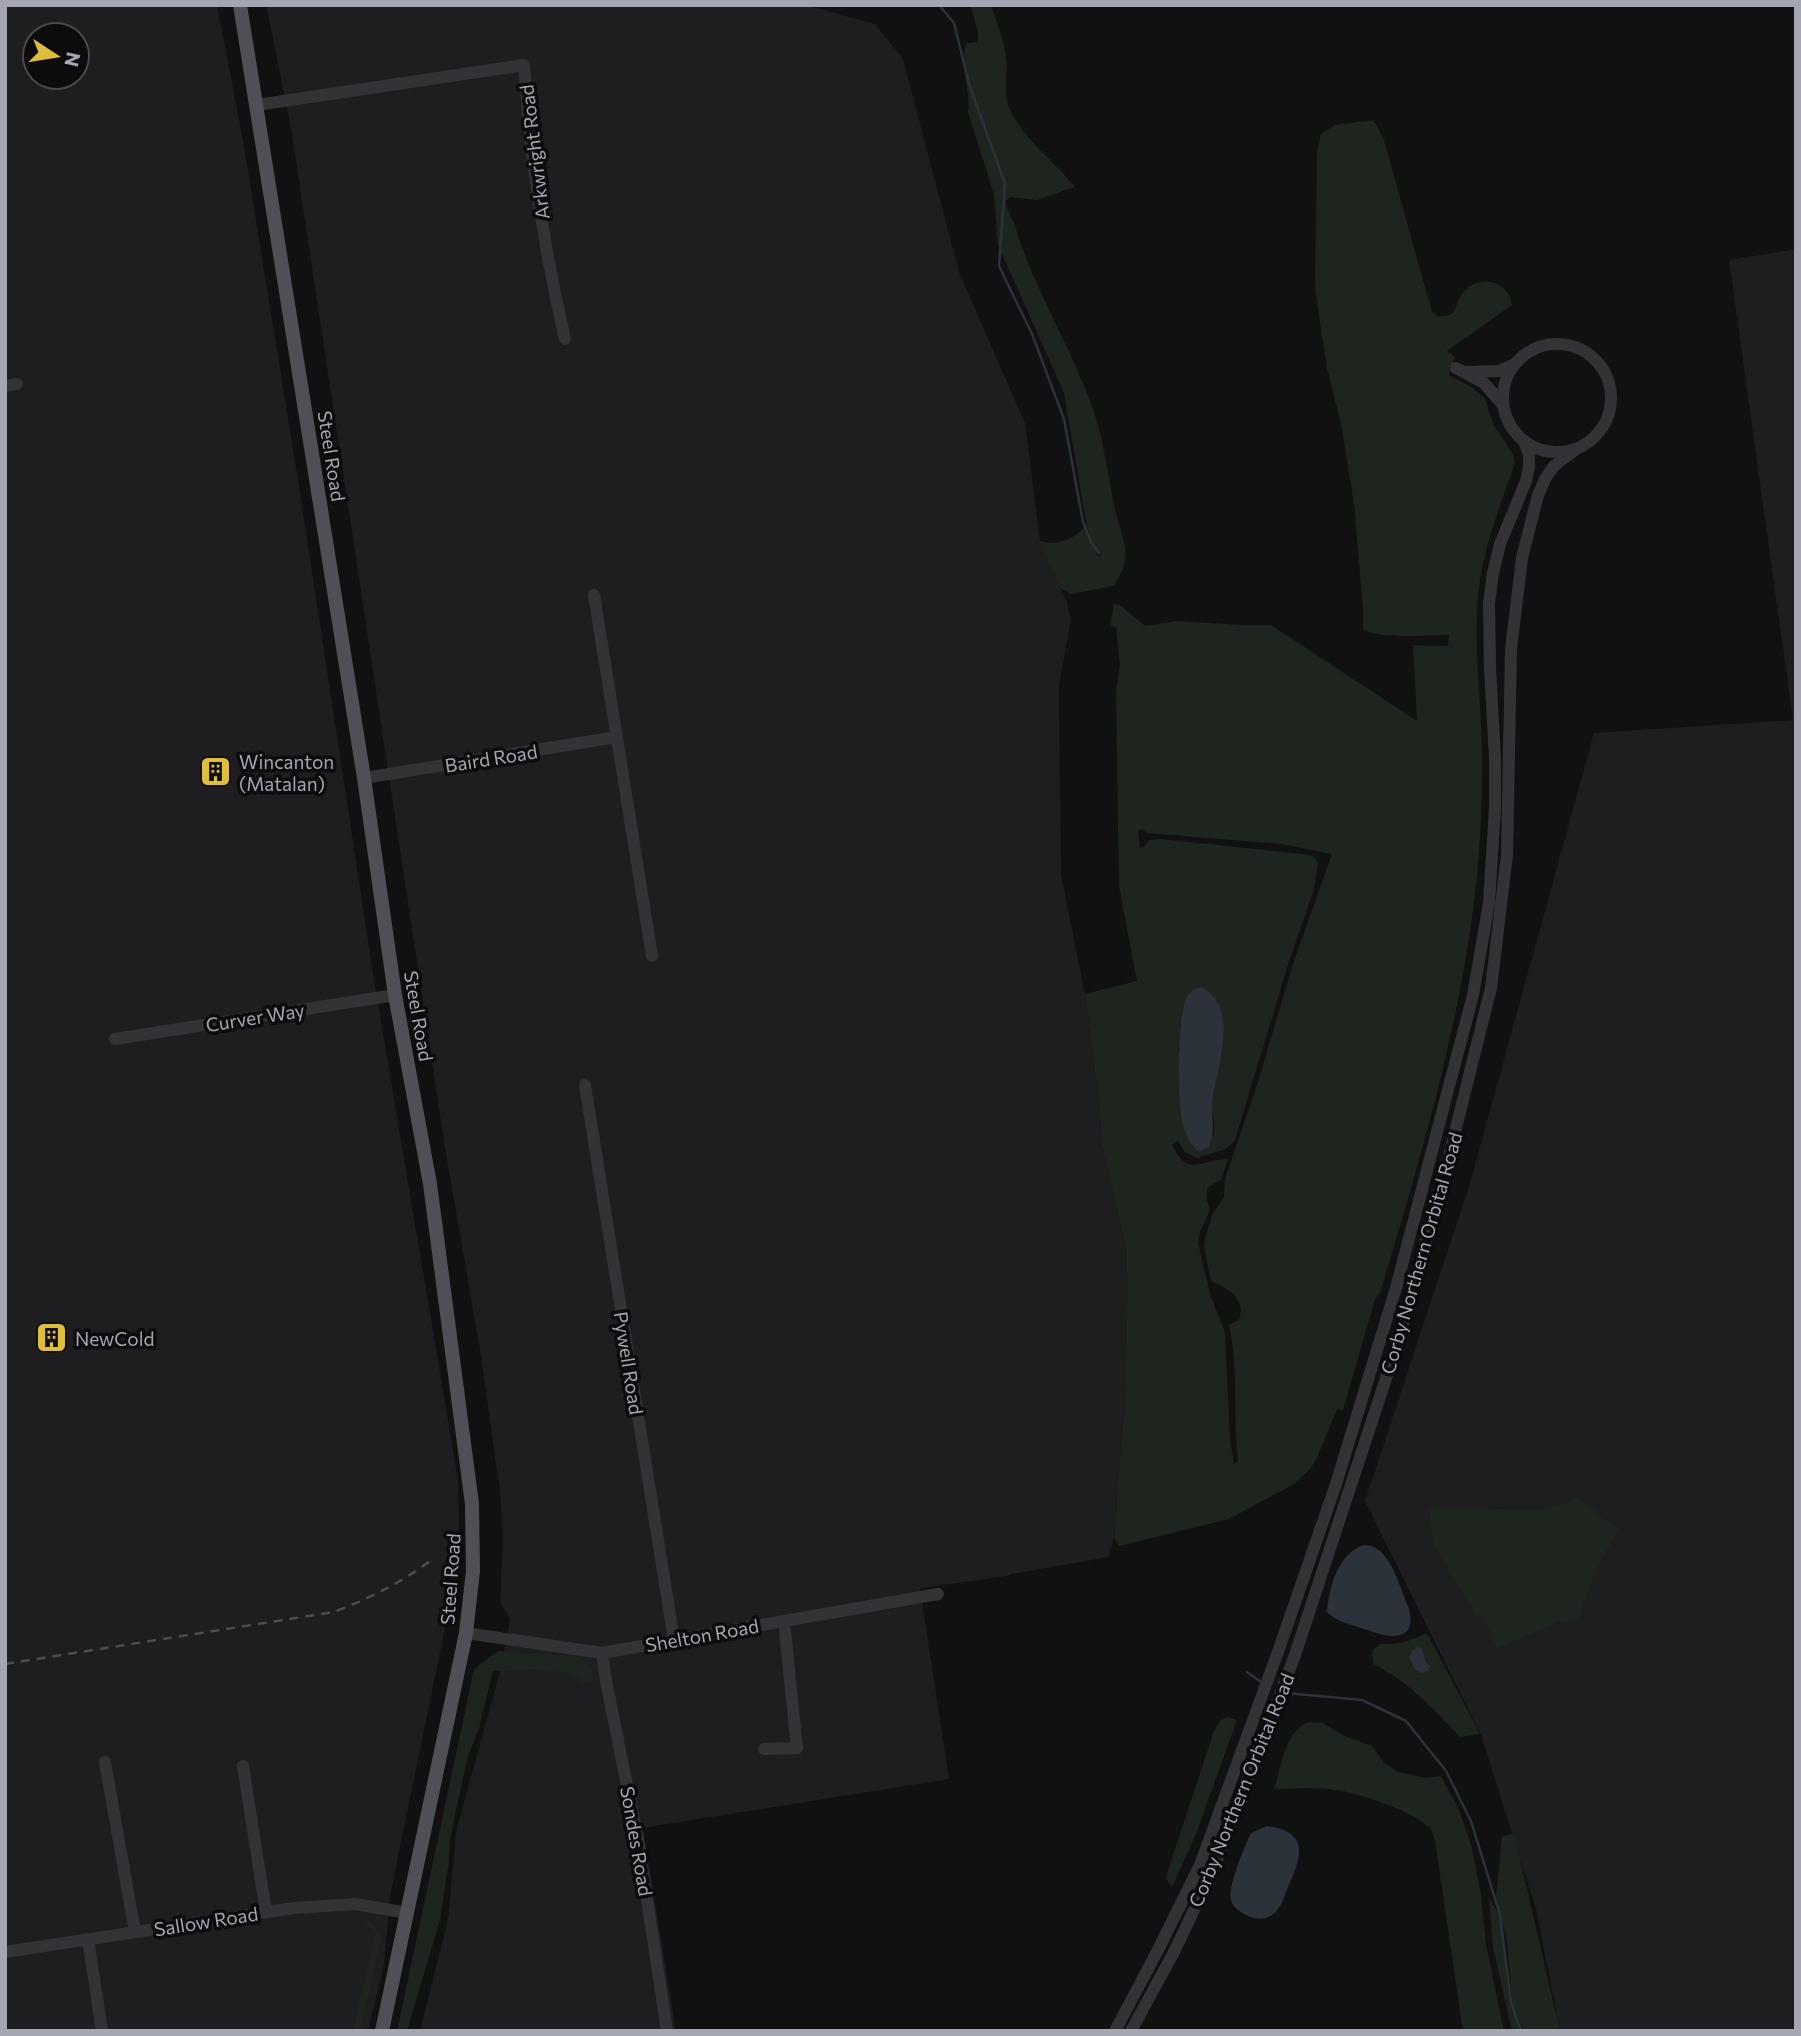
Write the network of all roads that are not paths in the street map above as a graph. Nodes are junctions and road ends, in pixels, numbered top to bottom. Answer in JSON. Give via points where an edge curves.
{"nodes":[{"id":1,"x":240,"y":5,"type":"edge"},
{"id":2,"x":257,"y":105,"type":"junction"},
{"id":3,"x":565,"y":339,"type":"dead end"},
{"id":4,"x":1516,"y":364,"type":"junction"},
{"id":5,"x":1504,"y":409,"type":"junction"},
{"id":6,"x":1524,"y":441,"type":"junction"},
{"id":7,"x":1576,"y":449,"type":"junction"},
{"id":8,"x":594,"y":595,"type":"dead end"},
{"id":9,"x":617,"y":737,"type":"junction"},
{"id":10,"x":364,"y":778,"type":"junction"},
{"id":11,"x":652,"y":956,"type":"dead end"},
{"id":12,"x":395,"y":995,"type":"junction"},
{"id":13,"x":115,"y":1039,"type":"dead end"},
{"id":14,"x":585,"y":1085,"type":"dead end"},
{"id":15,"x":938,"y":1594,"type":"dead end"},
{"id":16,"x":784,"y":1620,"type":"junction"},
{"id":17,"x":466,"y":1633,"type":"junction"},
{"id":18,"x":674,"y":1640,"type":"junction"},
{"id":19,"x":603,"y":1653,"type":"junction"},
{"id":20,"x":764,"y":1749,"type":"dead end"},
{"id":21,"x":105,"y":1762,"type":"dead end"},
{"id":22,"x":243,"y":1766,"type":"dead end"},
{"id":23,"x":266,"y":1912,"type":"junction"},
{"id":24,"x":408,"y":1913,"type":"junction"},
{"id":25,"x":135,"y":1932,"type":"junction"},
{"id":26,"x":88,"y":1939,"type":"junction"},
{"id":27,"x":5,"y":1952,"type":"edge"},
{"id":28,"x":102,"y":2031,"type":"edge"},
{"id":29,"x":382,"y":2031,"type":"edge"},
{"id":30,"x":667,"y":2031,"type":"edge"},
{"id":31,"x":1115,"y":2031,"type":"edge"},
{"id":32,"x":1131,"y":2031,"type":"edge"}],
"edges":[{"from":1,"to":2,"type":"main road","name":"Steel Road"},
{"from":2,"to":3,"type":"street","name":"Arkwright Road","via":[[524,65],[528,131]]},
{"from":2,"to":10,"type":"main road","name":"Steel Road"},
{"from":4,"to":5,"type":"street","via":[[1503,393]]},
{"from":4,"to":5,"type":"street","via":[[1499,371],[1461,370],[1492,390]]},
{"from":4,"to":7,"type":"street","via":[[1535,350],[1558,344],[1590,355],[1602,368],[1612,397],[1610,412],[1597,435]]},
{"from":5,"to":6,"type":"street"},
{"from":6,"to":7,"type":"street","via":[[1558,453]]},
{"from":6,"to":31,"type":"street","name":"Corby Northern Orbital Road","via":[[1529,455],[1526,481],[1500,544],[1489,603],[1495,808],[1489,903],[1473,995],[1396,1288],[1279,1649],[1200,1865]]},
{"from":7,"to":32,"type":"street","name":"Corby Northern Orbital Road","via":[[1554,466],[1538,495],[1522,558],[1511,649],[1507,855],[1491,988],[1398,1342],[1295,1655],[1214,1868]]},
{"from":8,"to":9,"type":"street"},
{"from":9,"to":10,"type":"street","name":"Baird Road"},
{"from":9,"to":11,"type":"street"},
{"from":10,"to":12,"type":"main road","name":"Steel Road"},
{"from":12,"to":13,"type":"street","name":"Curver Way"},
{"from":12,"to":17,"type":"main road","name":"Steel Road","via":[[430,1184],[472,1504],[473,1571]]},
{"from":14,"to":18,"type":"street","name":"Pywell Road"},
{"from":15,"to":16,"type":"street","name":"Shelton Road"},
{"from":16,"to":18,"type":"street","name":"Shelton Road"},
{"from":16,"to":20,"type":"street","via":[[797,1748]]},
{"from":17,"to":19,"type":"street","name":"Shelton Road"},
{"from":17,"to":24,"type":"main road","name":"Steel Road"},
{"from":18,"to":19,"type":"street","name":"Shelton Road"},
{"from":19,"to":30,"type":"street","name":"Sondes Road"},
{"from":21,"to":25,"type":"street"},
{"from":22,"to":23,"type":"street"},
{"from":23,"to":24,"type":"street","name":"Sallow Road","via":[[355,1904]]},
{"from":23,"to":25,"type":"street","name":"Sallow Road"},
{"from":24,"to":29,"type":"main road","name":"Steel Road"},
{"from":25,"to":26,"type":"street","name":"Sallow Road"},
{"from":26,"to":27,"type":"street","name":"Sallow Road"},
{"from":26,"to":28,"type":"street"}]}
